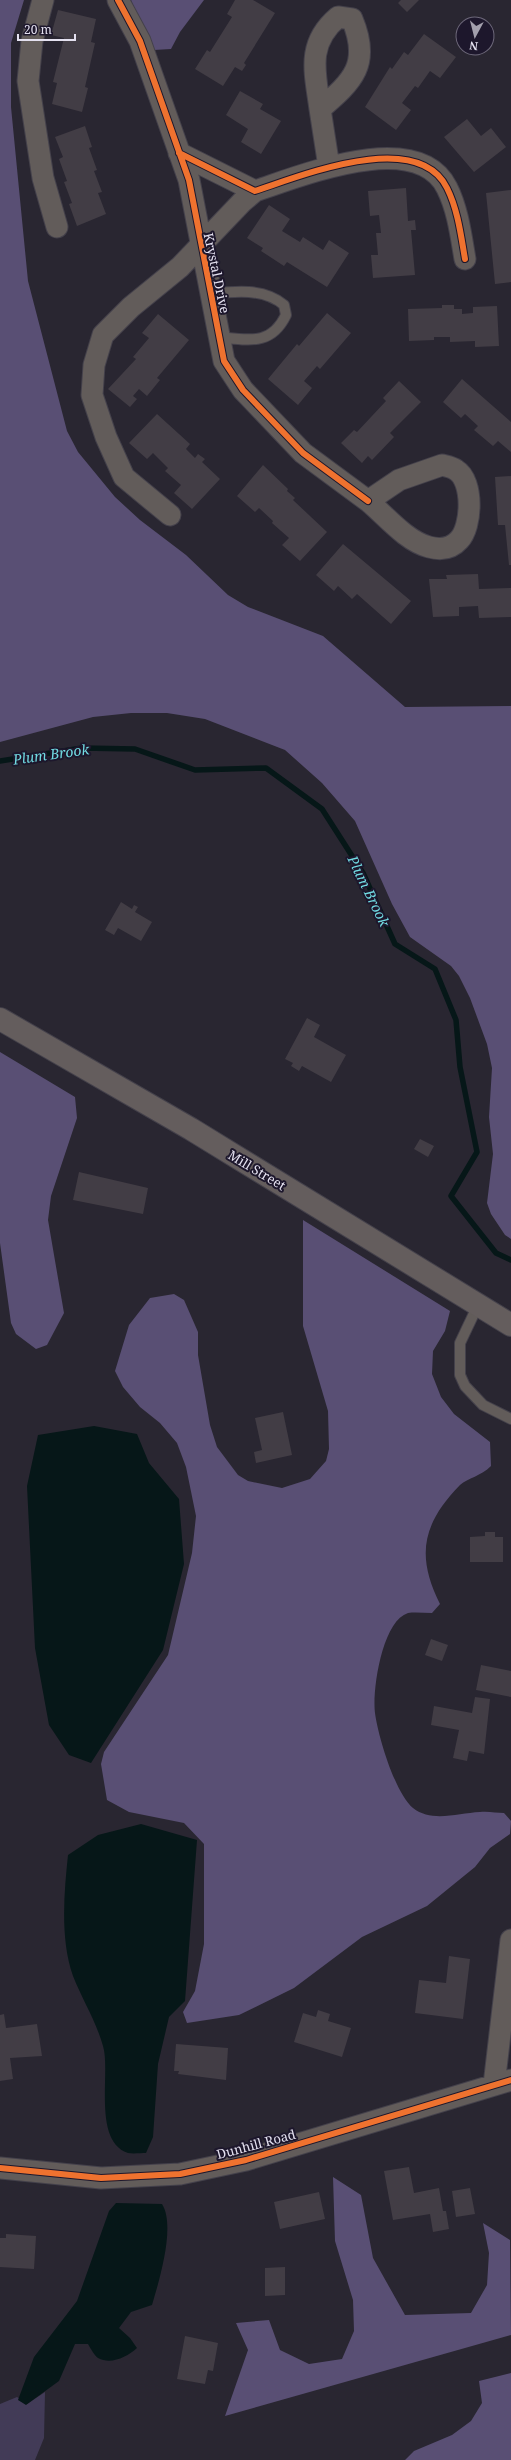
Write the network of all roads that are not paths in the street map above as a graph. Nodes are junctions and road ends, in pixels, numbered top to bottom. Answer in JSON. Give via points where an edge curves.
{"nodes":[{"id":1,"x":43,"y":0,"type":"edge"},
{"id":2,"x":118,"y":0,"type":"edge"},
{"id":3,"x":320,"y":109,"type":"dead end"},
{"id":4,"x":179,"y":153,"type":"junction"},
{"id":5,"x":329,"y":167,"type":"junction"},
{"id":6,"x":255,"y":191,"type":"junction"},
{"id":7,"x":57,"y":227,"type":"dead end"},
{"id":8,"x":200,"y":244,"type":"junction"},
{"id":9,"x":465,"y":259,"type":"dead end"},
{"id":10,"x":210,"y":294,"type":"junction"},
{"id":11,"x":219,"y":337,"type":"junction"},
{"id":12,"x":368,"y":501,"type":"junction"},
{"id":13,"x":170,"y":515,"type":"dead end"},
{"id":14,"x":7,"y":1024,"type":"edge"},
{"id":15,"x":478,"y":1305,"type":"junction"},
{"id":16,"x":511,"y":1325,"type":"edge"},
{"id":17,"x":511,"y":1420,"type":"edge"},
{"id":18,"x":511,"y":1940,"type":"edge"},
{"id":19,"x":503,"y":2083,"type":"edge"},
{"id":20,"x":0,"y":2168,"type":"edge"}],
"edges":[{"from":1,"to":7,"type":"street","via":[[32,41],[28,81],[43,178]]},
{"from":2,"to":4,"type":"street","name":"Krystal Drive","via":[[140,42]]},
{"from":3,"to":5,"type":"street"},
{"from":4,"to":6,"type":"street"},
{"from":4,"to":8,"type":"street","name":"Krystal Drive","via":[[188,180]]},
{"from":5,"to":6,"type":"street"},
{"from":5,"to":9,"type":"street","via":[[366,158],[413,161],[433,170],[447,187],[458,219]]},
{"from":6,"to":8,"type":"street"},
{"from":8,"to":10,"type":"street","name":"Krystal Drive"},
{"from":8,"to":13,"type":"street","via":[[180,267],[131,307],[104,335],[94,365],[92,395],[124,477]]},
{"from":10,"to":11,"type":"street","name":"Krystal Drive"},
{"from":10,"to":11,"type":"lane","via":[[247,292],[276,299],[284,305],[286,315],[273,334],[262,339]]},
{"from":11,"to":12,"type":"street","name":"Krystal Drive","via":[[224,361],[243,390],[303,453]]},
{"from":12,"to":12,"type":"street","name":"Krystal Drive","via":[[414,540],[428,547],[446,549],[460,540],[468,517],[470,495],[464,479],[457,470],[442,465],[399,480]]},
{"from":14,"to":15,"type":"main road","name":"Mill Street","via":[[191,1129]]},
{"from":15,"to":16,"type":"main road","name":"Mill Street"},
{"from":15,"to":17,"type":"lane","via":[[460,1343],[460,1375],[465,1386],[483,1405]]},
{"from":18,"to":19,"type":"street"},
{"from":19,"to":20,"type":"street","name":"Dunhill Road","via":[[246,2160],[180,2174],[101,2178]]}]}
